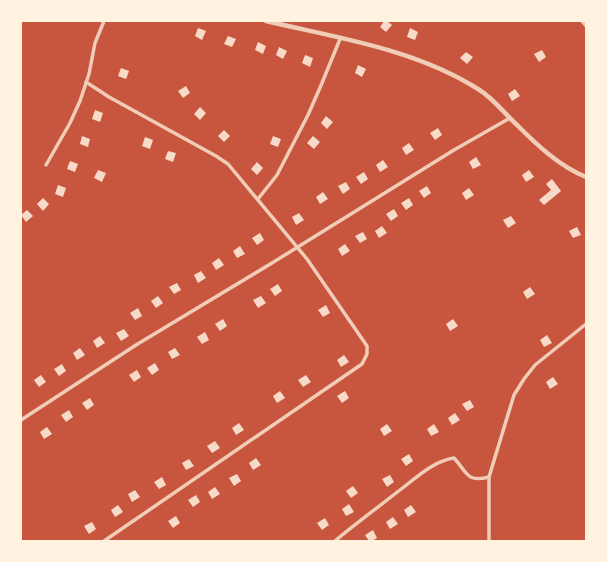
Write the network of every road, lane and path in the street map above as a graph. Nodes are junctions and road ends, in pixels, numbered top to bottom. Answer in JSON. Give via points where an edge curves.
{"nodes":[{"id":1,"x":104,"y":21,"type":"edge"},
{"id":2,"x":266,"y":21,"type":"edge"},
{"id":3,"x":582,"y":21,"type":"edge"},
{"id":4,"x":586,"y":26,"type":"edge"},
{"id":5,"x":340,"y":39,"type":"junction"},
{"id":6,"x":86,"y":82,"type":"junction"},
{"id":7,"x":510,"y":118,"type":"junction"},
{"id":8,"x":46,"y":165,"type":"dead end"},
{"id":9,"x":586,"y":177,"type":"edge"},
{"id":10,"x":258,"y":199,"type":"junction"},
{"id":11,"x":298,"y":247,"type":"junction"},
{"id":12,"x":586,"y":324,"type":"edge"},
{"id":13,"x":21,"y":420,"type":"edge"},
{"id":14,"x":489,"y":477,"type":"junction"},
{"id":15,"x":104,"y":541,"type":"edge"},
{"id":16,"x":335,"y":541,"type":"edge"},
{"id":17,"x":490,"y":541,"type":"edge"}],
"edges":[{"from":1,"to":6,"type":"street","via":[[95,43]]},
{"from":2,"to":5,"type":"street"},
{"from":3,"to":4,"type":"street"},
{"from":5,"to":7,"type":"street","via":[[416,59],[448,72],[480,90]]},
{"from":5,"to":10,"type":"street","via":[[308,115],[277,175]]},
{"from":6,"to":8,"type":"street","via":[[70,123]]},
{"from":6,"to":10,"type":"street","via":[[228,164]]},
{"from":7,"to":9,"type":"street","via":[[546,153]]},
{"from":7,"to":11,"type":"street"},
{"from":10,"to":11,"type":"street"},
{"from":11,"to":13,"type":"street","via":[[136,345]]},
{"from":11,"to":15,"type":"street","via":[[367,346],[367,354],[362,364]]},
{"from":12,"to":14,"type":"street","via":[[535,365],[524,379],[514,395]]},
{"from":14,"to":16,"type":"street","via":[[479,480],[468,476],[454,458],[442,461]]},
{"from":14,"to":17,"type":"street"}]}
